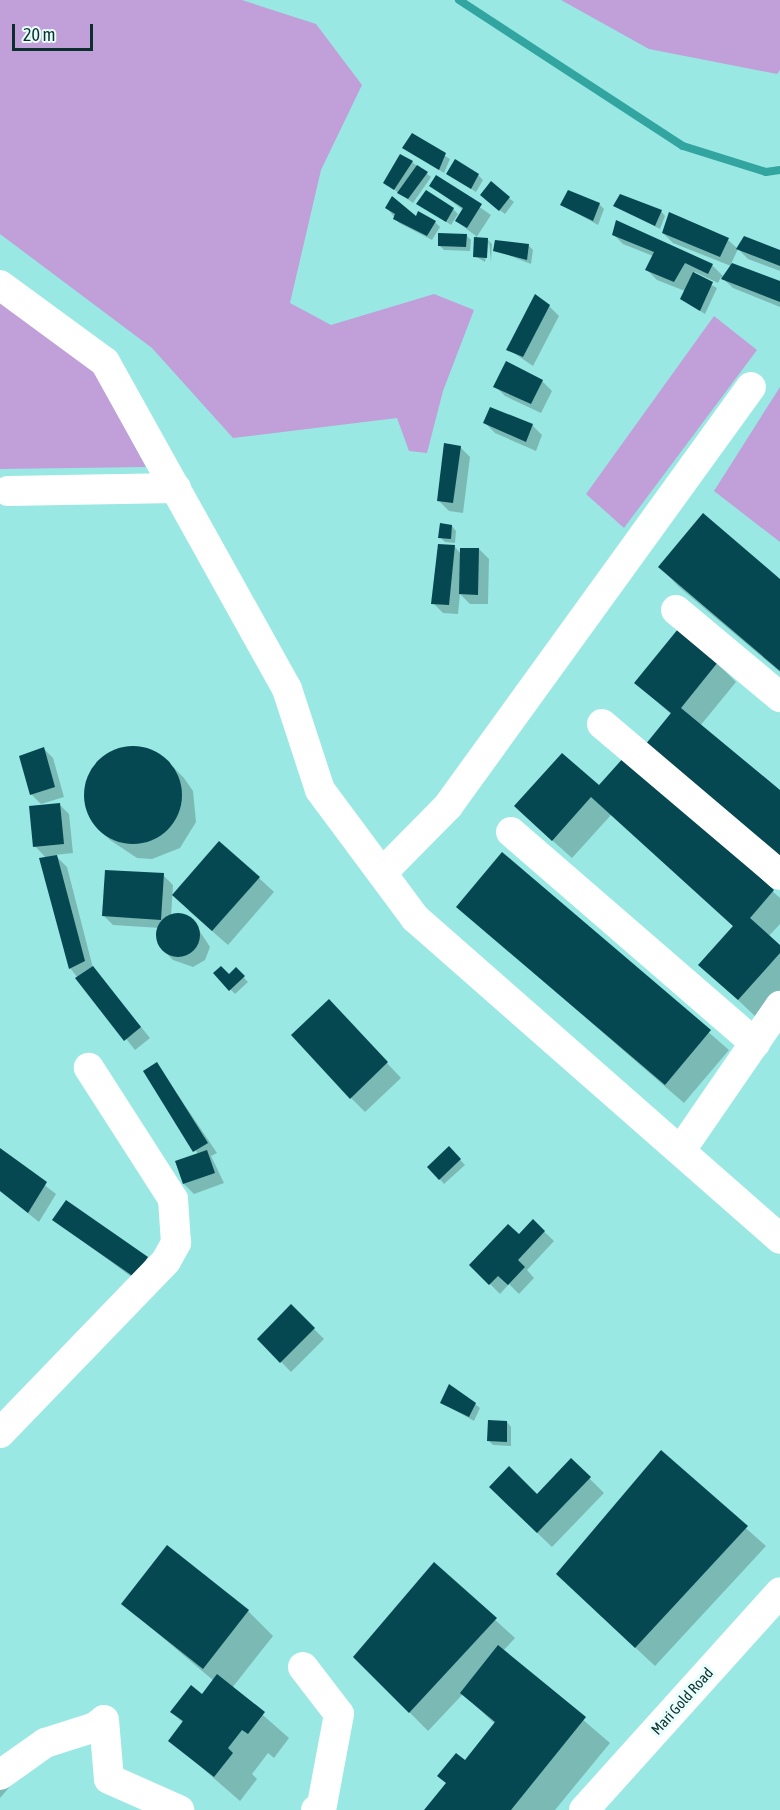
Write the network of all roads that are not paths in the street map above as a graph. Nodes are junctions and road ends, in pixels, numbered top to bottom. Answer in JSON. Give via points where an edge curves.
{"nodes":[{"id":1,"x":0,"y":285,"type":"edge"},
{"id":2,"x":752,"y":387,"type":"dead end"},
{"id":3,"x":176,"y":488,"type":"junction"},
{"id":4,"x":8,"y":491,"type":"dead end"},
{"id":5,"x":676,"y":610,"type":"dead end"},
{"id":6,"x":780,"y":697,"type":"edge"},
{"id":7,"x":602,"y":724,"type":"dead end"},
{"id":8,"x":511,"y":832,"type":"dead end"},
{"id":9,"x":383,"y":872,"type":"junction"},
{"id":10,"x":780,"y":875,"type":"edge"},
{"id":11,"x":780,"y":1006,"type":"edge"},
{"id":12,"x":754,"y":1043,"type":"junction"},
{"id":13,"x":89,"y":1068,"type":"dead end"},
{"id":14,"x":681,"y":1150,"type":"junction"},
{"id":15,"x":780,"y":1239,"type":"edge"},
{"id":16,"x":0,"y":1433,"type":"edge"},
{"id":17,"x":780,"y":1592,"type":"edge"},
{"id":18,"x":303,"y":1667,"type":"dead end"},
{"id":19,"x":0,"y":1775,"type":"edge"},
{"id":20,"x":179,"y":1810,"type":"edge"},
{"id":21,"x":316,"y":1810,"type":"edge"},
{"id":22,"x":584,"y":1810,"type":"edge"}],
"edges":[{"from":1,"to":3,"type":"street","via":[[105,362]]},
{"from":2,"to":9,"type":"street","via":[[448,806]]},
{"from":3,"to":4,"type":"street"},
{"from":3,"to":9,"type":"street","via":[[287,689],[320,790]]},
{"from":5,"to":6,"type":"street"},
{"from":7,"to":10,"type":"street"},
{"from":8,"to":12,"type":"street"},
{"from":9,"to":14,"type":"street","via":[[415,918]]},
{"from":11,"to":12,"type":"street"},
{"from":12,"to":14,"type":"street"},
{"from":13,"to":16,"type":"street","via":[[173,1199],[176,1243],[166,1261]]},
{"from":14,"to":15,"type":"street"},
{"from":17,"to":22,"type":"street","name":"Mari Gold Road"},
{"from":18,"to":21,"type":"street","via":[[339,1714],[321,1810]]},
{"from":19,"to":20,"type":"street","via":[[45,1743],[95,1727],[104,1720],[109,1779]]}]}
